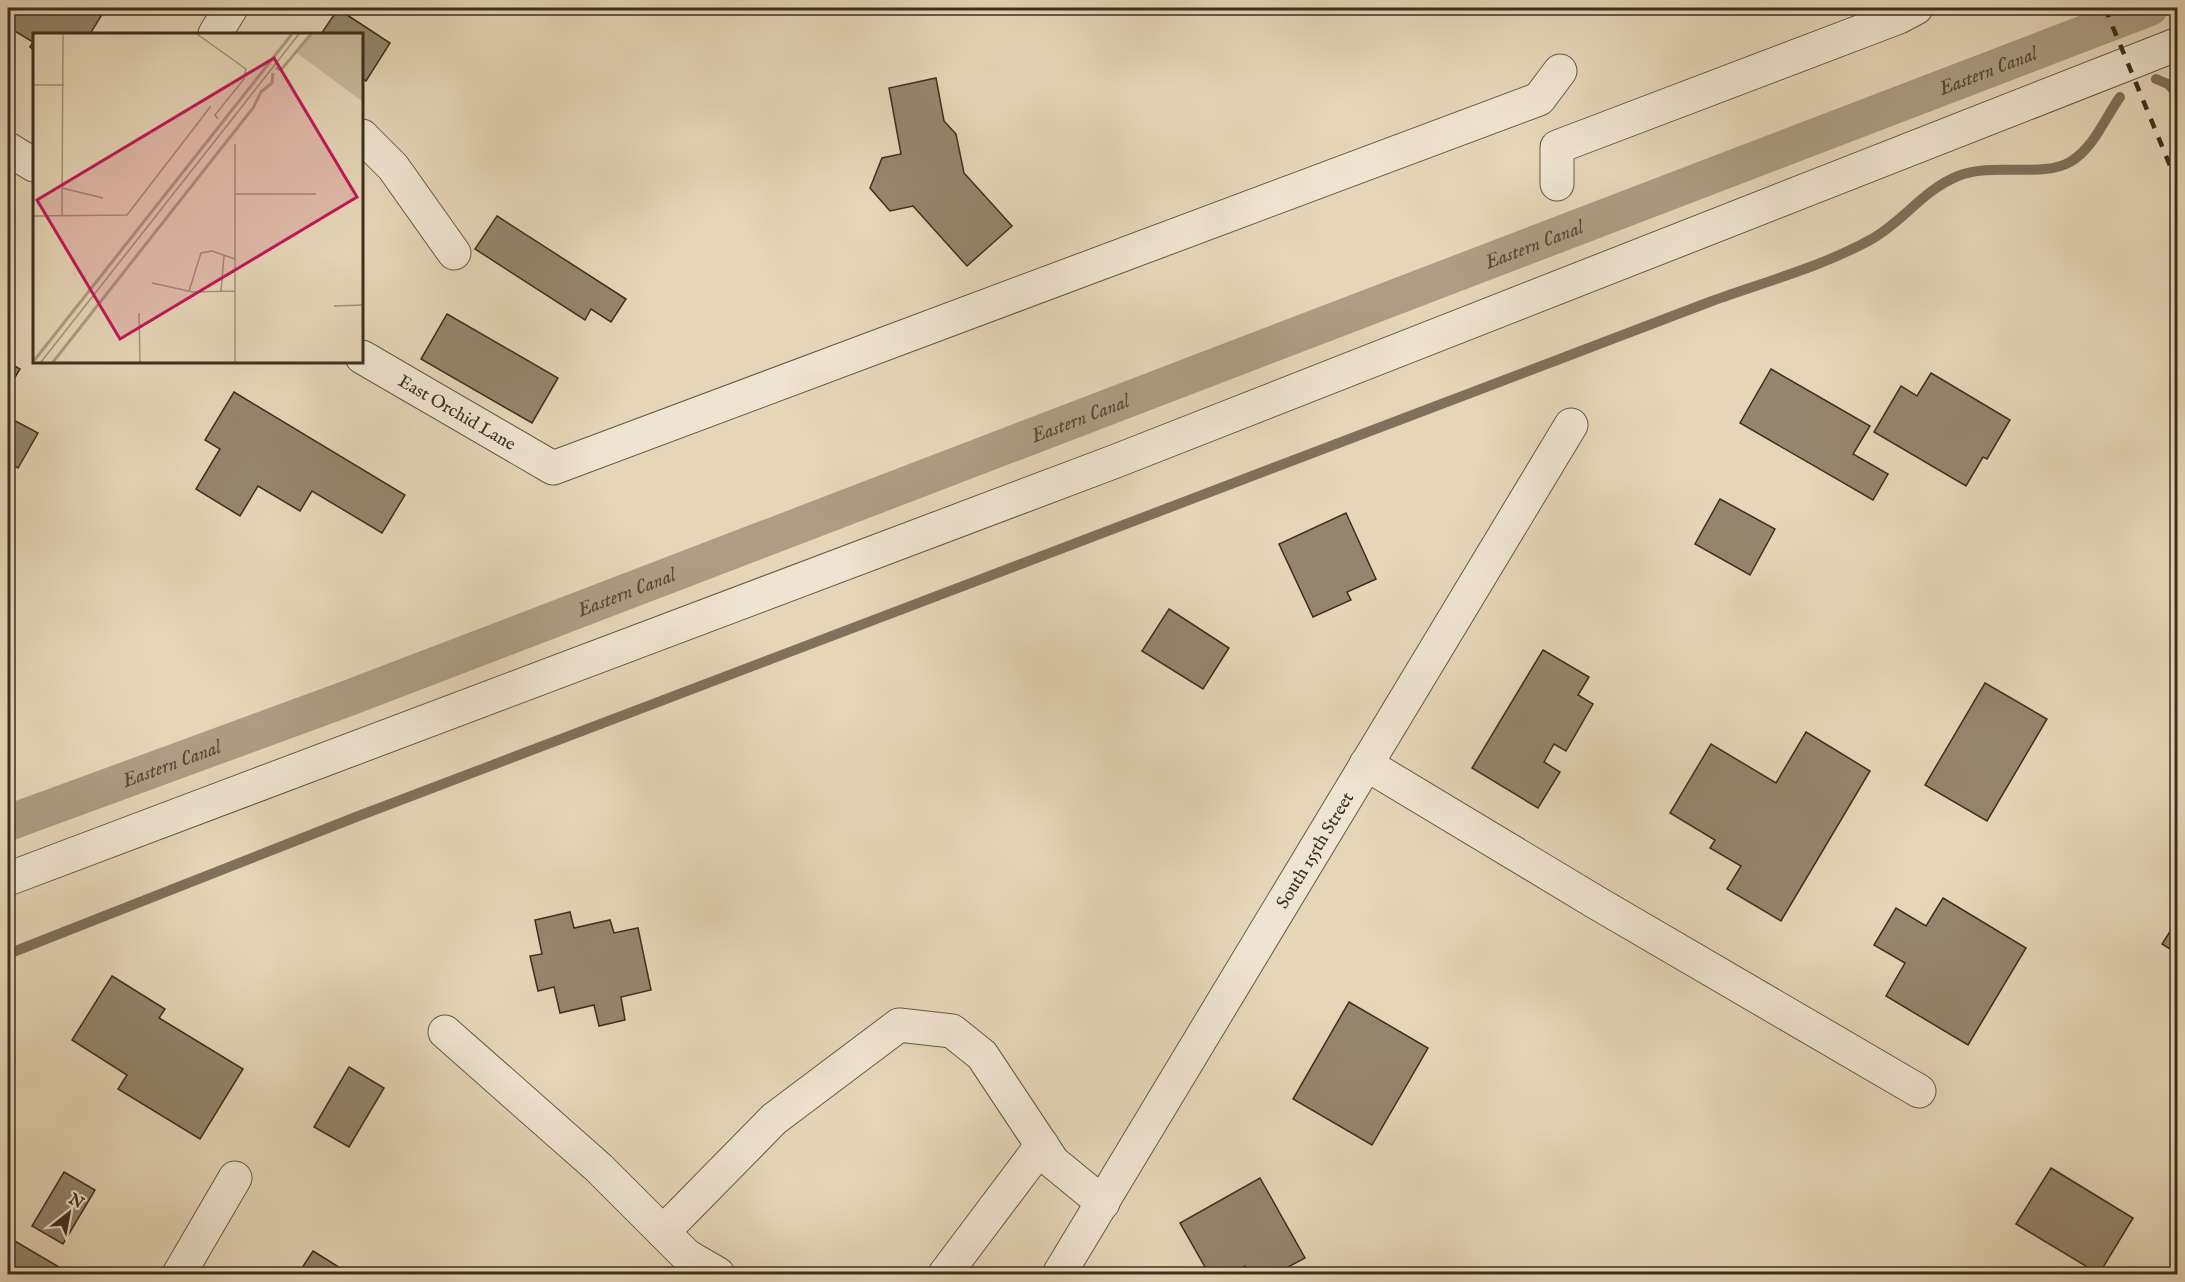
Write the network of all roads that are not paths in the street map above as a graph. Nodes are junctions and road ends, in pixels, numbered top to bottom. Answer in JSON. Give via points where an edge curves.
{"nodes":[{"id":1,"x":1916,"y":8,"type":"edge"},
{"id":2,"x":2178,"y":44,"type":"edge"},
{"id":3,"x":1560,"y":70,"type":"dead end"},
{"id":4,"x":363,"y":137,"type":"edge"},
{"id":5,"x":8,"y":148,"type":"edge"},
{"id":6,"x":33,"y":164,"type":"edge"},
{"id":7,"x":1557,"y":184,"type":"dead end"},
{"id":8,"x":454,"y":253,"type":"dead end"},
{"id":9,"x":363,"y":358,"type":"edge"},
{"id":10,"x":1570,"y":425,"type":"dead end"},
{"id":11,"x":1366,"y":764,"type":"junction"},
{"id":12,"x":8,"y":879,"type":"edge"},
{"id":13,"x":445,"y":1032,"type":"dead end"},
{"id":14,"x":1919,"y":1091,"type":"dead end"},
{"id":15,"x":1042,"y":1145,"type":"junction"},
{"id":16,"x":235,"y":1179,"type":"dead end"},
{"id":17,"x":1103,"y":1203,"type":"junction"},
{"id":18,"x":663,"y":1232,"type":"junction"},
{"id":19,"x":179,"y":1275,"type":"edge"},
{"id":20,"x":718,"y":1275,"type":"edge"},
{"id":21,"x":945,"y":1275,"type":"edge"},
{"id":22,"x":1059,"y":1275,"type":"edge"}],
"edges":[{"from":1,"to":7,"type":"street","via":[[1557,147]]},
{"from":2,"to":12,"type":"street","via":[[1116,461]]},
{"from":3,"to":9,"type":"street","name":"East Orchid Lane","via":[[1539,99],[553,468]]},
{"from":4,"to":8,"type":"street","via":[[393,167]]},
{"from":5,"to":6,"type":"street"},
{"from":10,"to":11,"type":"street","name":"South 155th Street"},
{"from":11,"to":14,"type":"street"},
{"from":11,"to":17,"type":"street","name":"South 155th Street"},
{"from":13,"to":18,"type":"street","via":[[599,1168]]},
{"from":15,"to":17,"type":"street","via":[[1053,1161]]},
{"from":15,"to":18,"type":"street","via":[[982,1055],[952,1031],[899,1025],[774,1119]]},
{"from":15,"to":21,"type":"street"},
{"from":16,"to":19,"type":"street"},
{"from":17,"to":22,"type":"street","name":"South 155th Street"},
{"from":18,"to":20,"type":"street","via":[[687,1256]]}]}
